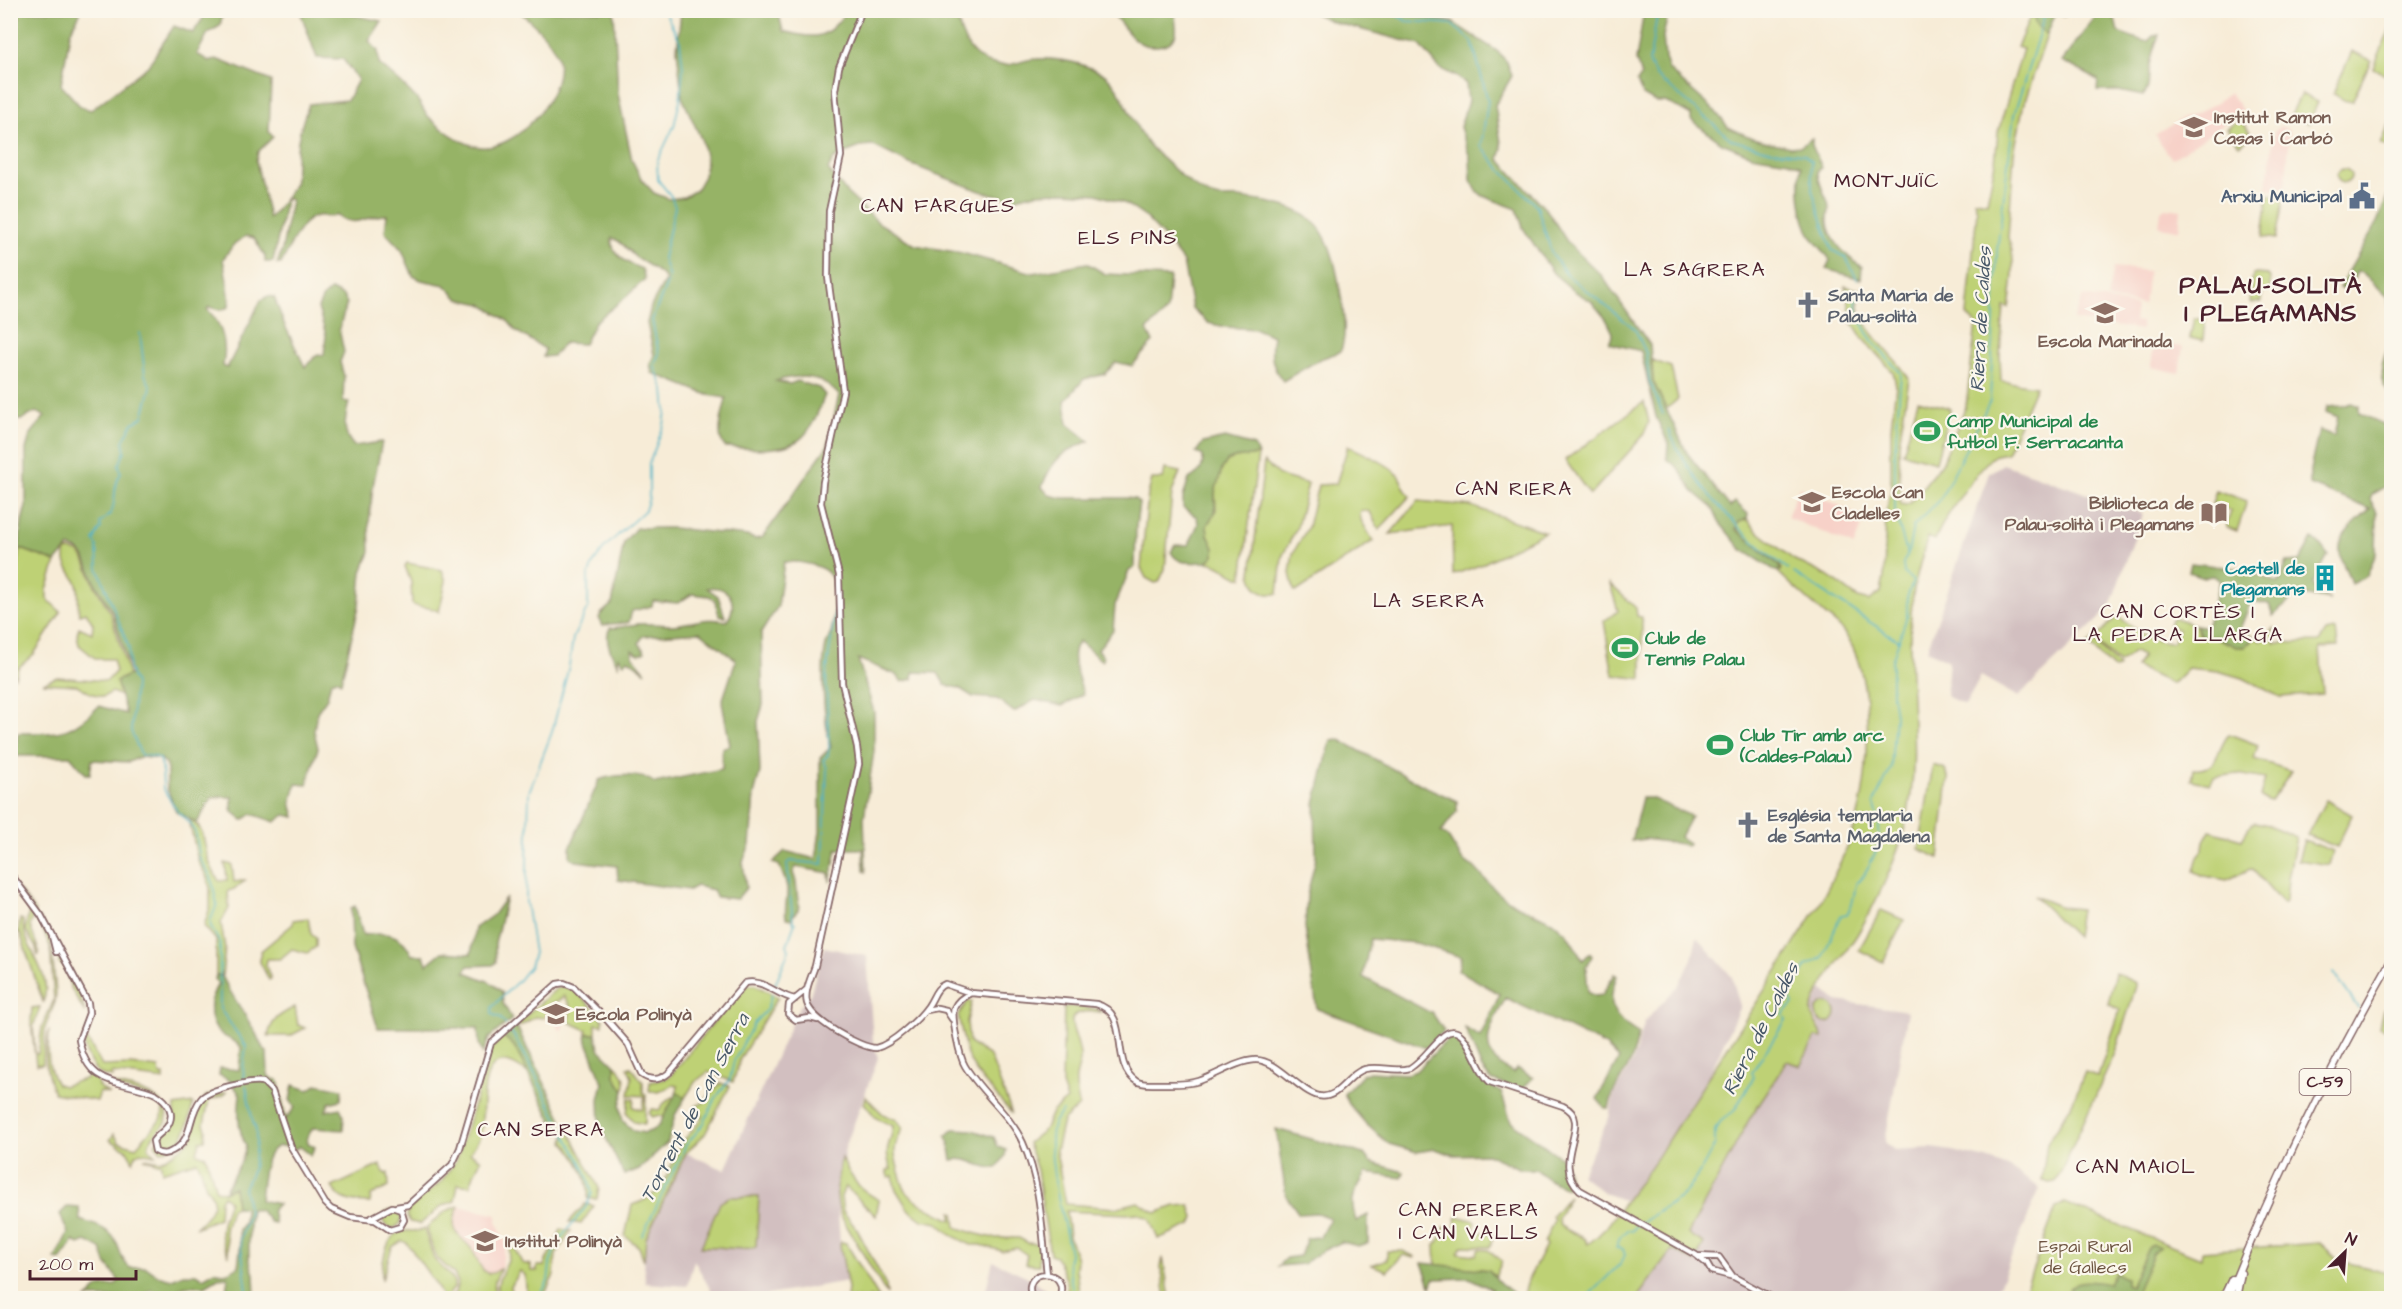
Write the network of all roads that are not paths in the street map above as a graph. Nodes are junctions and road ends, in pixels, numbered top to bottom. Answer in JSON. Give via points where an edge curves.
{"nodes":[{"id":1,"x":862,"y":10,"type":"edge"},
{"id":2,"x":10,"y":873,"type":"edge"},
{"id":3,"x":51,"y":931,"type":"junction"},
{"id":4,"x":56,"y":952,"type":"dead end"},
{"id":5,"x":2391,"y":959,"type":"edge"},
{"id":6,"x":955,"y":988,"type":"junction"},
{"id":7,"x":807,"y":990,"type":"junction"},
{"id":8,"x":778,"y":993,"type":"junction"},
{"id":9,"x":971,"y":993,"type":"junction"},
{"id":10,"x":934,"y":997,"type":"junction"},
{"id":11,"x":796,"y":998,"type":"junction"},
{"id":12,"x":806,"y":1002,"type":"junction"},
{"id":13,"x":957,"y":1004,"type":"junction"},
{"id":14,"x":787,"y":1006,"type":"junction"},
{"id":15,"x":809,"y":1008,"type":"junction"},
{"id":16,"x":943,"y":1009,"type":"junction"},
{"id":17,"x":925,"y":1011,"type":"junction"},
{"id":18,"x":803,"y":1018,"type":"junction"},
{"id":19,"x":821,"y":1021,"type":"junction"},
{"id":20,"x":954,"y":1024,"type":"junction"},
{"id":21,"x":408,"y":1205,"type":"junction"},
{"id":22,"x":396,"y":1207,"type":"junction"},
{"id":23,"x":382,"y":1212,"type":"junction"},
{"id":24,"x":404,"y":1215,"type":"junction"},
{"id":25,"x":371,"y":1218,"type":"junction"},
{"id":26,"x":382,"y":1223,"type":"junction"},
{"id":27,"x":1696,"y":1255,"type":"junction"},
{"id":28,"x":1712,"y":1257,"type":"junction"},
{"id":29,"x":2244,"y":1258,"type":"junction"},
{"id":30,"x":1707,"y":1264,"type":"junction"},
{"id":31,"x":1724,"y":1265,"type":"junction"},
{"id":32,"x":2240,"y":1269,"type":"junction"},
{"id":33,"x":1719,"y":1272,"type":"junction"},
{"id":34,"x":1047,"y":1274,"type":"junction"},
{"id":35,"x":1734,"y":1277,"type":"junction"},
{"id":36,"x":1032,"y":1299,"type":"edge"},
{"id":37,"x":1059,"y":1299,"type":"edge"},
{"id":38,"x":1773,"y":1299,"type":"edge"},
{"id":39,"x":2223,"y":1299,"type":"edge"},
{"id":40,"x":2228,"y":1299,"type":"edge"},
{"id":41,"x":2236,"y":1299,"type":"edge"}],
"edges":[{"from":1,"to":7,"type":"main road","via":[[835,90],[841,156],[829,211],[828,277],[843,391],[821,503],[839,575],[841,673],[859,764]]},
{"from":2,"to":3,"type":"main road"},
{"from":3,"to":4,"type":"main road"},
{"from":3,"to":25,"type":"main road","via":[[88,1006],[80,1040],[94,1072],[103,1079],[156,1094],[169,1107],[169,1123],[153,1143],[157,1152],[168,1153],[184,1142],[197,1105],[206,1094],[263,1082],[272,1091],[291,1147],[322,1200],[343,1214]]},
{"from":5,"to":29,"type":"highway","number":"C-59","via":[[2327,1076]]},
{"from":6,"to":9,"type":"main road"},
{"from":6,"to":10,"type":"main road","via":[[943,985]]},
{"from":6,"to":13,"type":"main road","via":[[959,994]]},
{"from":7,"to":11,"type":"main road"},
{"from":7,"to":12,"type":"main road"},
{"from":8,"to":11,"type":"main road"},
{"from":8,"to":14,"type":"main road"},
{"from":8,"to":21,"type":"main road","via":[[757,982],[742,985],[670,1072],[655,1079],[642,1075],[622,1036],[577,989],[567,983],[554,986],[491,1043],[456,1159]]},
{"from":9,"to":13,"type":"main road"},
{"from":9,"to":27,"type":"main road","via":[[1106,1008],[1115,1019],[1128,1070],[1144,1084],[1197,1082],[1257,1060],[1314,1094],[1326,1096],[1364,1069],[1410,1068],[1446,1033],[1456,1031],[1463,1035],[1481,1073],[1490,1082],[1572,1112],[1576,1122],[1568,1164],[1573,1182],[1587,1195]]},
{"from":10,"to":16,"type":"main road"},
{"from":10,"to":17,"type":"main road"},
{"from":11,"to":12,"type":"main road"},
{"from":11,"to":14,"type":"main road"},
{"from":12,"to":15,"type":"main road"},
{"from":13,"to":16,"type":"main road"},
{"from":13,"to":20,"type":"main road"},
{"from":14,"to":18,"type":"main road","via":[[791,1017]]},
{"from":15,"to":18,"type":"main road"},
{"from":15,"to":19,"type":"main road"},
{"from":16,"to":17,"type":"main road"},
{"from":16,"to":20,"type":"main road"},
{"from":17,"to":19,"type":"main road","via":[[890,1042],[876,1048],[859,1044]]},
{"from":18,"to":19,"type":"main road"},
{"from":20,"to":34,"type":"main road","via":[[964,1064],[1023,1143],[1035,1184]]},
{"from":21,"to":22,"type":"main road"},
{"from":21,"to":24,"type":"main road"},
{"from":22,"to":23,"type":"main road"},
{"from":22,"to":24,"type":"main road"},
{"from":23,"to":25,"type":"main road"},
{"from":23,"to":26,"type":"main road"},
{"from":24,"to":26,"type":"main road","via":[[403,1224],[397,1229],[388,1229]]},
{"from":25,"to":26,"type":"main road"},
{"from":27,"to":28,"type":"main road"},
{"from":27,"to":30,"type":"main road"},
{"from":28,"to":30,"type":"main road"},
{"from":28,"to":31,"type":"main road","via":[[1721,1258]]},
{"from":29,"to":32,"type":"highway","number":"C-59"},
{"from":29,"to":41,"type":"highway"},
{"from":30,"to":33,"type":"main road","via":[[1710,1271]]},
{"from":31,"to":33,"type":"main road"},
{"from":31,"to":35,"type":"main road"},
{"from":32,"to":39,"type":"highway"},
{"from":32,"to":40,"type":"highway","number":"C-59"},
{"from":33,"to":35,"type":"main road"},
{"from":34,"to":36,"type":"main road","via":[[1032,1280]]},
{"from":34,"to":37,"type":"main road","via":[[1061,1284]]},
{"from":35,"to":38,"type":"main road"}]}
